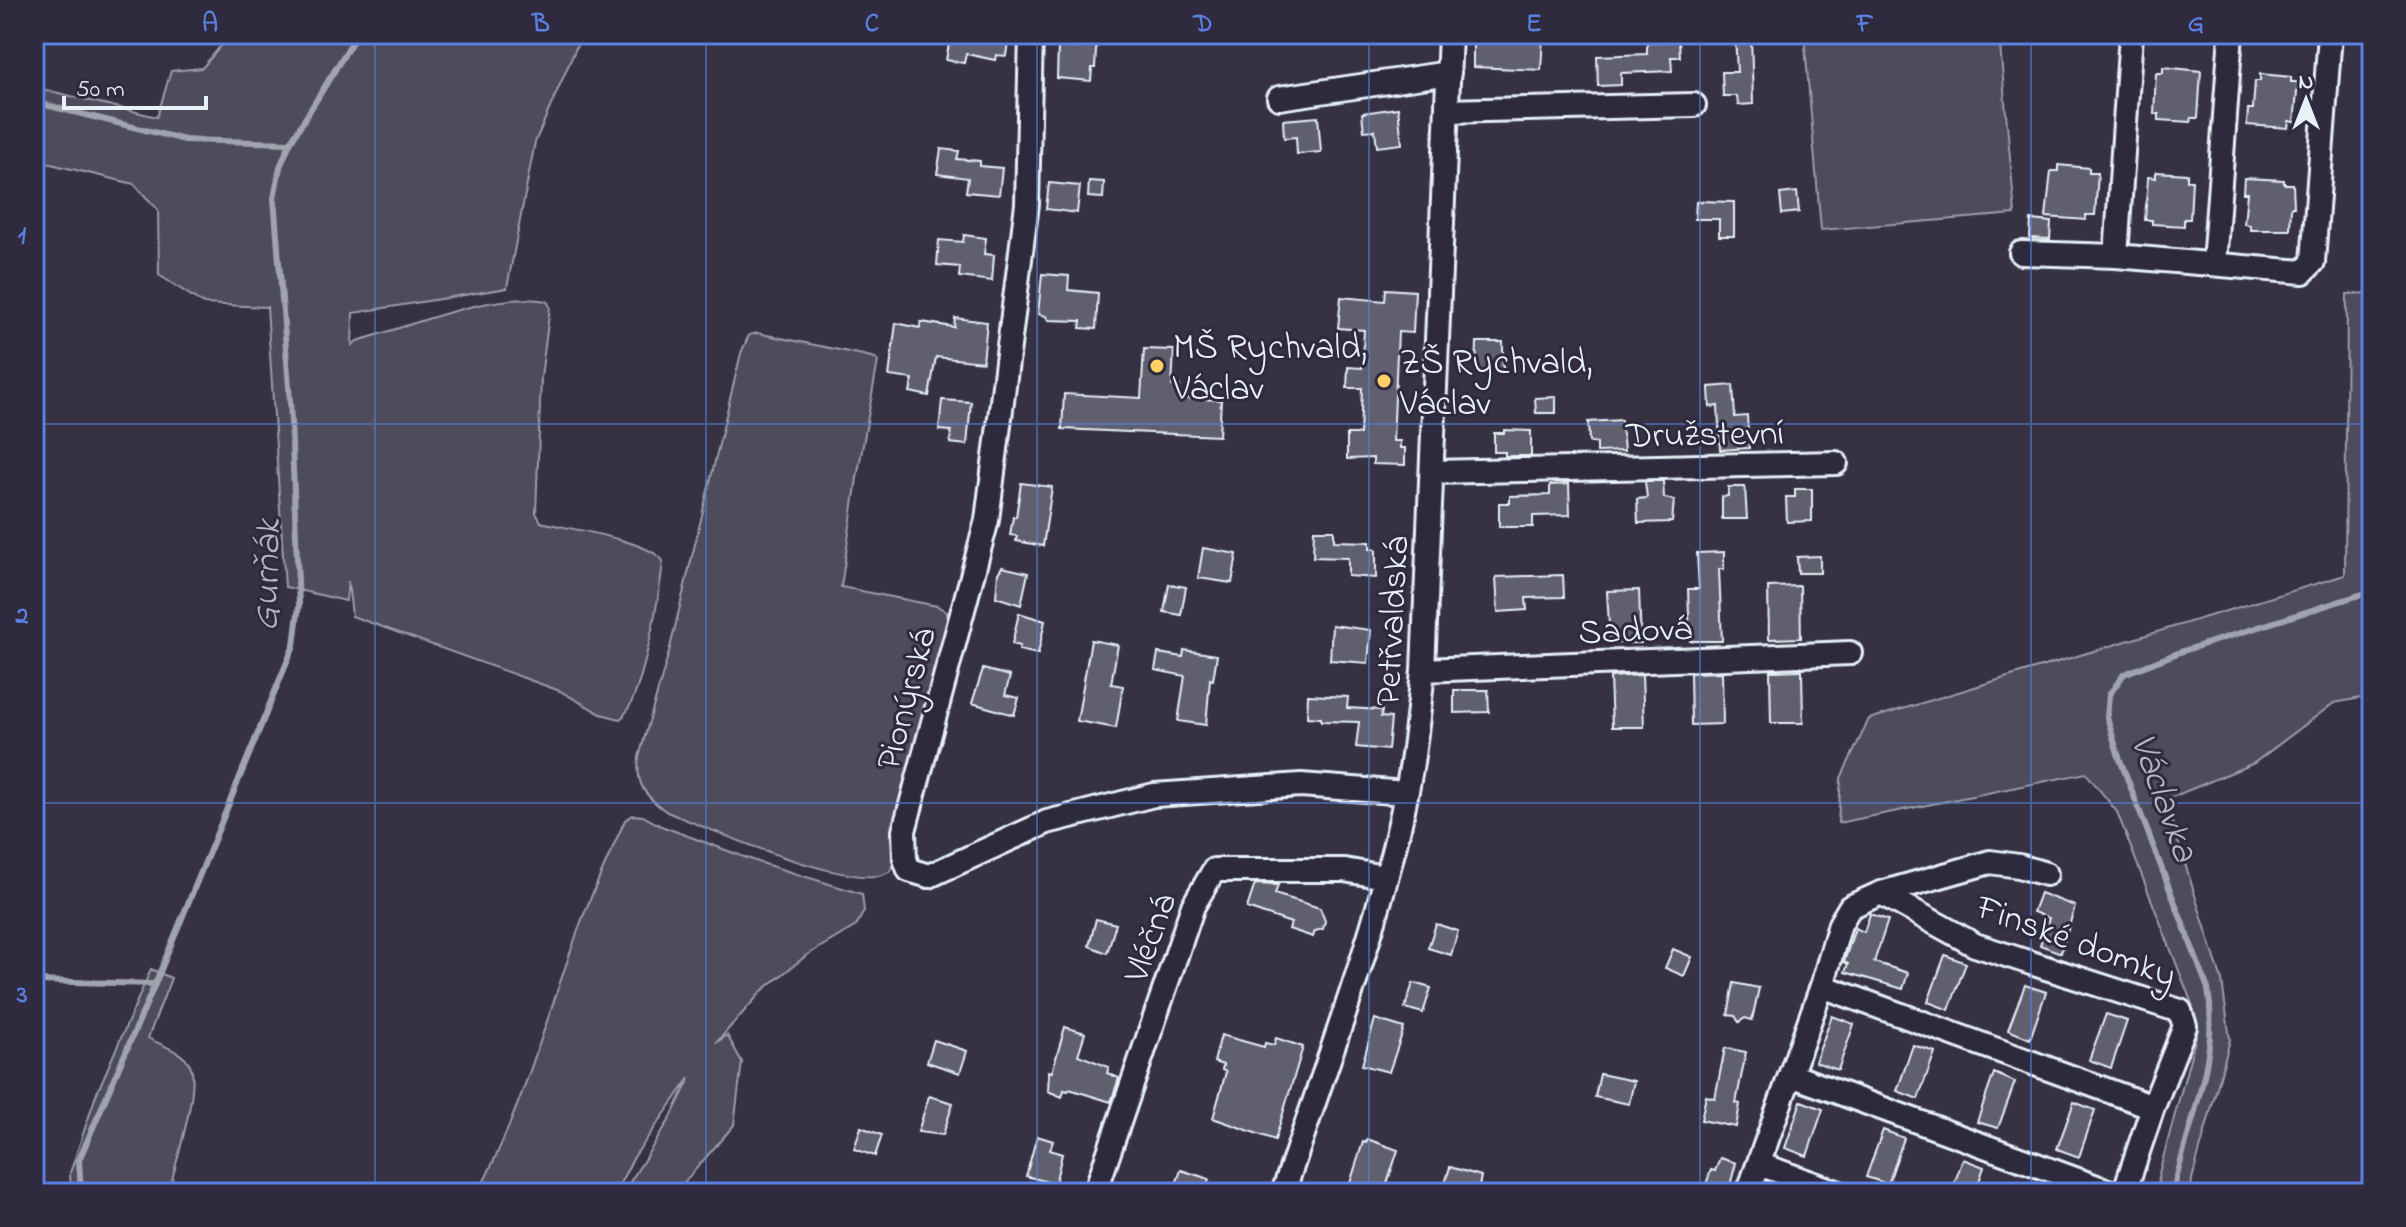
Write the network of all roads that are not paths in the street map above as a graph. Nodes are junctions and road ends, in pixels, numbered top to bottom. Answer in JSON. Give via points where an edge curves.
{"nodes":[{"id":1,"x":1031,"y":34,"type":"edge"},
{"id":2,"x":1450,"y":34,"type":"edge"},
{"id":3,"x":2131,"y":34,"type":"edge"},
{"id":4,"x":2231,"y":34,"type":"edge"},
{"id":5,"x":2330,"y":34,"type":"edge"},
{"id":6,"x":1449,"y":73,"type":"junction"},
{"id":7,"x":1279,"y":98,"type":"dead end"},
{"id":8,"x":1694,"y":105,"type":"dead end"},
{"id":9,"x":1447,"y":111,"type":"junction"},
{"id":10,"x":2021,"y":253,"type":"dead end"},
{"id":11,"x":2116,"y":256,"type":"junction"},
{"id":12,"x":2214,"y":264,"type":"junction"},
{"id":13,"x":1836,"y":463,"type":"dead end"},
{"id":14,"x":1432,"y":472,"type":"junction"},
{"id":15,"x":1850,"y":653,"type":"dead end"},
{"id":16,"x":1423,"y":670,"type":"junction"},
{"id":17,"x":1406,"y":793,"type":"junction"},
{"id":18,"x":2046,"y":874,"type":"dead end"},
{"id":19,"x":1385,"y":877,"type":"junction"},
{"id":20,"x":1881,"y":893,"type":"junction"},
{"id":21,"x":1822,"y":986,"type":"junction"},
{"id":22,"x":1791,"y":1075,"type":"junction"},
{"id":23,"x":2153,"y":1107,"type":"junction"},
{"id":24,"x":1759,"y":1164,"type":"junction"},
{"id":25,"x":1095,"y":1193,"type":"edge"},
{"id":26,"x":1283,"y":1193,"type":"edge"},
{"id":27,"x":1748,"y":1193,"type":"edge"},
{"id":28,"x":1839,"y":1193,"type":"edge"},
{"id":29,"x":2113,"y":1193,"type":"edge"},
{"id":30,"x":2124,"y":1193,"type":"edge"}],
"edges":[{"from":1,"to":17,"type":"street","name":"Pionýrská","via":[[1027,204],[987,520],[904,831],[909,870],[929,876],[1047,822],[1154,795],[1301,785]]},
{"from":2,"to":6,"type":"street","name":"Petřvaldská"},
{"from":3,"to":11,"type":"street"},
{"from":4,"to":12,"type":"street"},
{"from":5,"to":12,"type":"street","via":[[2313,262],[2303,272]]},
{"from":6,"to":7,"type":"street"},
{"from":6,"to":9,"type":"street","name":"Petřvaldská"},
{"from":8,"to":9,"type":"street"},
{"from":9,"to":14,"type":"street","name":"Petřvaldská"},
{"from":10,"to":11,"type":"street"},
{"from":11,"to":12,"type":"street"},
{"from":13,"to":14,"type":"street","name":"Družstevní"},
{"from":14,"to":16,"type":"street","name":"Petřvaldská"},
{"from":15,"to":16,"type":"street","name":"Sadová"},
{"from":16,"to":17,"type":"street","name":"Petřvaldská"},
{"from":17,"to":19,"type":"street","name":"Petřvaldská"},
{"from":18,"to":20,"type":"street","via":[[1990,862]]},
{"from":19,"to":25,"type":"street","name":"Vléčná","via":[[1344,870],[1214,870],[1193,906]]},
{"from":19,"to":26,"type":"street","name":"Petřvaldská"},
{"from":20,"to":21,"type":"street","via":[[1850,907]]},
{"from":20,"to":23,"type":"street","name":"Finské domky","via":[[1975,945],[2180,1011],[2185,1026]]},
{"from":21,"to":22,"type":"street"},
{"from":21,"to":23,"type":"street"},
{"from":22,"to":24,"type":"street"},
{"from":22,"to":29,"type":"street"},
{"from":23,"to":30,"type":"street","name":"Finské domky"},
{"from":24,"to":27,"type":"street"},
{"from":24,"to":28,"type":"street"}]}
